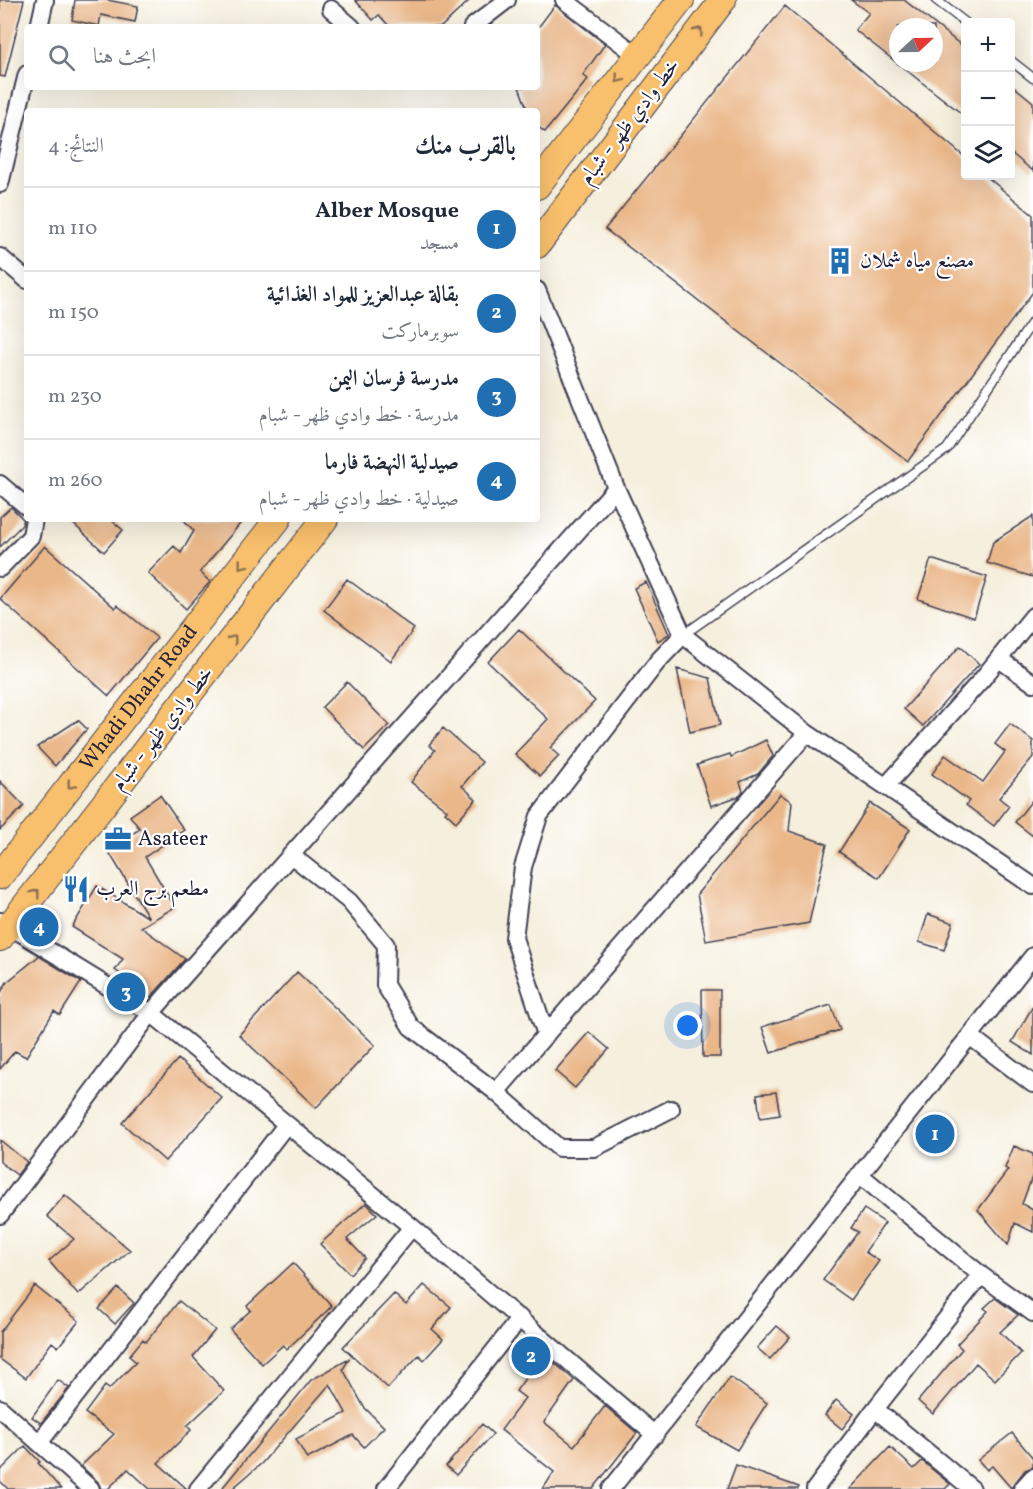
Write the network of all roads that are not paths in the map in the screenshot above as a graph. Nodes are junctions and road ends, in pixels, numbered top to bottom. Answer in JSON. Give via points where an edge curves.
{"nodes":[{"id":1,"x":45,"y":0,"type":"edge"},
{"id":2,"x":507,"y":0,"type":"edge"},
{"id":3,"x":564,"y":0,"type":"edge"},
{"id":4,"x":681,"y":0,"type":"edge"},
{"id":5,"x":723,"y":0,"type":"edge"},
{"id":6,"x":936,"y":0,"type":"edge"},
{"id":7,"x":331,"y":9,"type":"dead end"},
{"id":8,"x":961,"y":19,"type":"edge"},
{"id":9,"x":40,"y":24,"type":"edge"},
{"id":10,"x":348,"y":24,"type":"edge"},
{"id":11,"x":476,"y":24,"type":"edge"},
{"id":12,"x":638,"y":56,"type":"junction"},
{"id":13,"x":1015,"y":63,"type":"edge"},
{"id":14,"x":1033,"y":78,"type":"edge"},
{"id":15,"x":24,"y":86,"type":"edge"},
{"id":16,"x":540,"y":182,"type":"edge"},
{"id":17,"x":0,"y":184,"type":"edge"},
{"id":18,"x":540,"y":241,"type":"edge"},
{"id":19,"x":0,"y":258,"type":"edge"},
{"id":20,"x":24,"y":278,"type":"edge"},
{"id":21,"x":540,"y":298,"type":"edge"},
{"id":22,"x":1033,"y":321,"type":"edge"},
{"id":23,"x":0,"y":484,"type":"edge"},
{"id":24,"x":616,"y":488,"type":"junction"},
{"id":25,"x":24,"y":504,"type":"edge"},
{"id":26,"x":33,"y":522,"type":"edge"},
{"id":27,"x":276,"y":522,"type":"edge"},
{"id":28,"x":323,"y":522,"type":"edge"},
{"id":29,"x":0,"y":568,"type":"edge"},
{"id":30,"x":1033,"y":616,"type":"edge"},
{"id":31,"x":683,"y":635,"type":"junction"},
{"id":32,"x":999,"y":659,"type":"junction"},
{"id":33,"x":1033,"y":683,"type":"edge"},
{"id":34,"x":807,"y":733,"type":"junction"},
{"id":35,"x":886,"y":786,"type":"junction"},
{"id":36,"x":296,"y":859,"type":"dead end"},
{"id":37,"x":0,"y":876,"type":"edge"},
{"id":38,"x":1033,"y":886,"type":"edge"},
{"id":39,"x":3,"y":929,"type":"edge"},
{"id":40,"x":1033,"y":956,"type":"edge"},
{"id":41,"x":151,"y":1013,"type":"junction"},
{"id":42,"x":546,"y":1035,"type":"junction"},
{"id":43,"x":971,"y":1037,"type":"junction"},
{"id":44,"x":1033,"y":1084,"type":"edge"},
{"id":45,"x":496,"y":1092,"type":"junction"},
{"id":46,"x":671,"y":1109,"type":"dead end"},
{"id":47,"x":286,"y":1125,"type":"junction"},
{"id":48,"x":860,"y":1175,"type":"junction"},
{"id":49,"x":0,"y":1215,"type":"edge"},
{"id":50,"x":412,"y":1227,"type":"junction"},
{"id":51,"x":981,"y":1275,"type":"junction"},
{"id":52,"x":1033,"y":1313,"type":"edge"},
{"id":53,"x":520,"y":1318,"type":"junction"},
{"id":54,"x":0,"y":1408,"type":"edge"},
{"id":55,"x":875,"y":1409,"type":"junction"},
{"id":56,"x":655,"y":1435,"type":"junction"},
{"id":57,"x":39,"y":1443,"type":"junction"},
{"id":58,"x":1033,"y":1477,"type":"edge"},
{"id":59,"x":91,"y":1489,"type":"edge"},
{"id":60,"x":198,"y":1489,"type":"edge"},
{"id":61,"x":386,"y":1489,"type":"edge"},
{"id":62,"x":611,"y":1489,"type":"edge"},
{"id":63,"x":815,"y":1489,"type":"edge"},
{"id":64,"x":972,"y":1489,"type":"edge"},
{"id":65,"x":1022,"y":1489,"type":"edge"}],
"edges":[{"from":1,"to":9,"type":"street"},
{"from":2,"to":11,"type":"street"},
{"from":3,"to":12,"type":"street"},
{"from":4,"to":12,"type":"main road"},
{"from":18,"to":5,"type":"main road","name":"خط وادي ظهر - شبام","one_way":true},
{"from":6,"to":8,"type":"lane"},
{"from":7,"to":10,"type":"street"},
{"from":12,"to":16,"type":"main road","one_way":true},
{"from":13,"to":14,"type":"lane"},
{"from":15,"to":17,"type":"street"},
{"from":19,"to":20,"type":"street"},
{"from":21,"to":24,"type":"street"},
{"from":22,"to":31,"type":"lane","via":[[947,449]]},
{"from":23,"to":25,"type":"street"},
{"from":24,"to":31,"type":"street"},
{"from":24,"to":41,"type":"street"},
{"from":26,"to":29,"type":"street","via":[[31,536]]},
{"from":27,"to":37,"type":"main road","name":"Whadi Dhahr Road","one_way":true},
{"from":39,"to":28,"type":"main road","name":"خط وادي ظهر - شبام","one_way":true},
{"from":30,"to":32,"type":"street"},
{"from":31,"to":34,"type":"street"},
{"from":31,"to":42,"type":"street","via":[[658,661],[539,816],[523,867],[514,938]]},
{"from":32,"to":33,"type":"street"},
{"from":32,"to":35,"type":"street"},
{"from":34,"to":35,"type":"street"},
{"from":34,"to":42,"type":"street"},
{"from":35,"to":38,"type":"street"},
{"from":36,"to":45,"type":"street","via":[[349,901],[386,945],[385,985],[411,1027]]},
{"from":39,"to":41,"type":"street"},
{"from":40,"to":43,"type":"street"},
{"from":41,"to":47,"type":"street"},
{"from":41,"to":49,"type":"street"},
{"from":42,"to":45,"type":"street"},
{"from":43,"to":44,"type":"street"},
{"from":43,"to":48,"type":"street"},
{"from":45,"to":46,"type":"street","via":[[559,1148],[594,1148]]},
{"from":47,"to":50,"type":"street"},
{"from":47,"to":57,"type":"street"},
{"from":48,"to":51,"type":"street"},
{"from":48,"to":56,"type":"street"},
{"from":50,"to":53,"type":"street"},
{"from":50,"to":60,"type":"street"},
{"from":51,"to":52,"type":"street"},
{"from":51,"to":55,"type":"street"},
{"from":53,"to":56,"type":"street"},
{"from":53,"to":61,"type":"street"},
{"from":54,"to":57,"type":"street"},
{"from":55,"to":63,"type":"street"},
{"from":55,"to":64,"type":"street"},
{"from":56,"to":62,"type":"street"},
{"from":57,"to":59,"type":"street"},
{"from":58,"to":65,"type":"street"}]}
